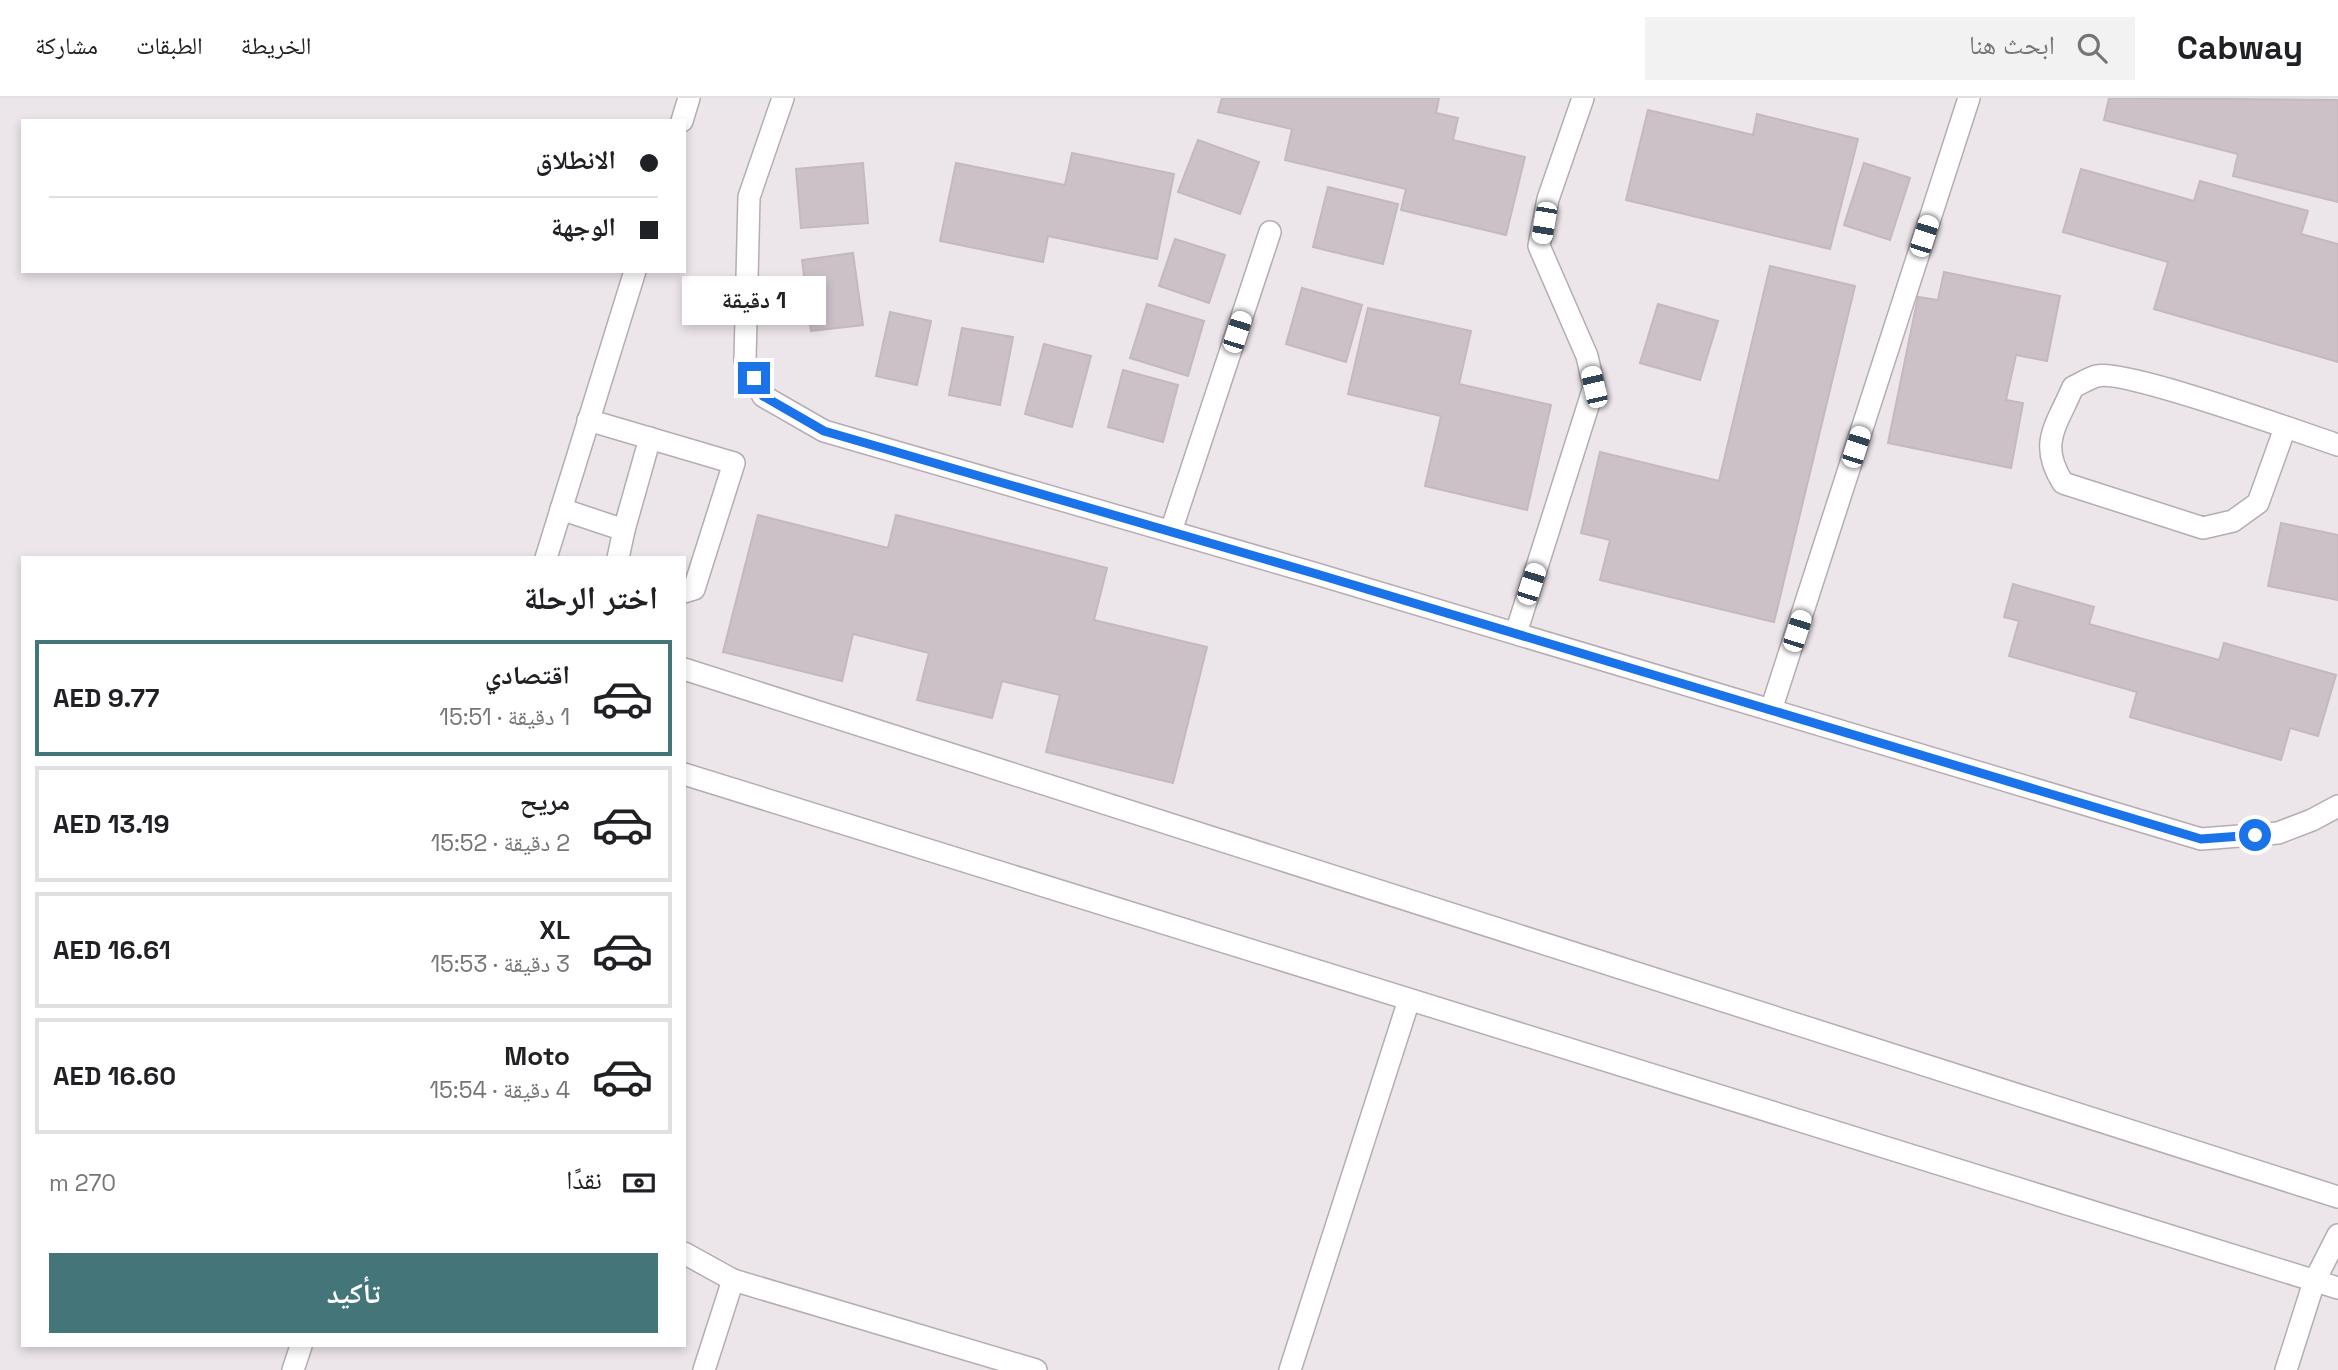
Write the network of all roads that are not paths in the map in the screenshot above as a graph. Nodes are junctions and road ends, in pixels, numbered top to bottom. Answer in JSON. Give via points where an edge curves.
{"nodes":[{"id":1,"x":689,"y":98,"type":"edge"},
{"id":2,"x":783,"y":98,"type":"edge"},
{"id":3,"x":1583,"y":98,"type":"edge"},
{"id":4,"x":1969,"y":98,"type":"edge"},
{"id":5,"x":683,"y":119,"type":"edge"},
{"id":6,"x":1270,"y":232,"type":"dead end"},
{"id":7,"x":634,"y":273,"type":"edge"},
{"id":8,"x":588,"y":420,"type":"junction"},
{"id":9,"x":2285,"y":428,"type":"junction"},
{"id":10,"x":650,"y":438,"type":"junction"},
{"id":11,"x":2338,"y":445,"type":"edge"},
{"id":12,"x":561,"y":509,"type":"junction"},
{"id":13,"x":624,"y":530,"type":"junction"},
{"id":14,"x":1171,"y":531,"type":"junction"},
{"id":15,"x":547,"y":556,"type":"edge"},
{"id":16,"x":618,"y":556,"type":"edge"},
{"id":17,"x":686,"y":591,"type":"edge"},
{"id":18,"x":1516,"y":633,"type":"junction"},
{"id":19,"x":686,"y":670,"type":"edge"},
{"id":20,"x":1771,"y":710,"type":"junction"},
{"id":21,"x":686,"y":775,"type":"edge"},
{"id":22,"x":2338,"y":806,"type":"edge"},
{"id":23,"x":1409,"y":1000,"type":"junction"},
{"id":24,"x":2338,"y":1198,"type":"edge"},
{"id":25,"x":2338,"y":1235,"type":"edge"},
{"id":26,"x":686,"y":1254,"type":"edge"},
{"id":27,"x":733,"y":1280,"type":"junction"},
{"id":28,"x":2314,"y":1282,"type":"junction"},
{"id":29,"x":2338,"y":1288,"type":"edge"},
{"id":30,"x":301,"y":1347,"type":"edge"},
{"id":31,"x":293,"y":1370,"type":"edge"},
{"id":32,"x":704,"y":1370,"type":"edge"},
{"id":33,"x":1036,"y":1370,"type":"edge"},
{"id":34,"x":1290,"y":1370,"type":"edge"},
{"id":35,"x":2286,"y":1370,"type":"edge"}],
"edges":[{"from":1,"to":5,"type":"street"},
{"from":2,"to":14,"type":"street","via":[[750,197],[747,225],[745,360],[763,396],[824,431]]},
{"from":3,"to":18,"type":"street","via":[[1548,199],[1539,246],[1587,356],[1594,387]]},
{"from":4,"to":20,"type":"street"},
{"from":6,"to":14,"type":"street"},
{"from":7,"to":8,"type":"street"},
{"from":8,"to":10,"type":"street"},
{"from":8,"to":12,"type":"street"},
{"from":9,"to":9,"type":"street","via":[[2129,378],[2098,375],[2073,387],[2048,445],[2052,465],[2063,483],[2203,528],[2233,521],[2258,503]]},
{"from":9,"to":11,"type":"street"},
{"from":10,"to":13,"type":"street"},
{"from":10,"to":17,"type":"street","via":[[734,463],[694,589]]},
{"from":12,"to":13,"type":"street"},
{"from":12,"to":15,"type":"street"},
{"from":13,"to":16,"type":"street"},
{"from":14,"to":18,"type":"street"},
{"from":18,"to":20,"type":"street"},
{"from":19,"to":24,"type":"street"},
{"from":20,"to":22,"type":"street","via":[[2201,839],[2278,833]]},
{"from":21,"to":23,"type":"street"},
{"from":23,"to":28,"type":"street"},
{"from":23,"to":34,"type":"street"},
{"from":25,"to":28,"type":"street"},
{"from":26,"to":27,"type":"street"},
{"from":27,"to":32,"type":"street"},
{"from":27,"to":33,"type":"street"},
{"from":28,"to":29,"type":"street"},
{"from":28,"to":35,"type":"street"},
{"from":30,"to":31,"type":"street"}]}
